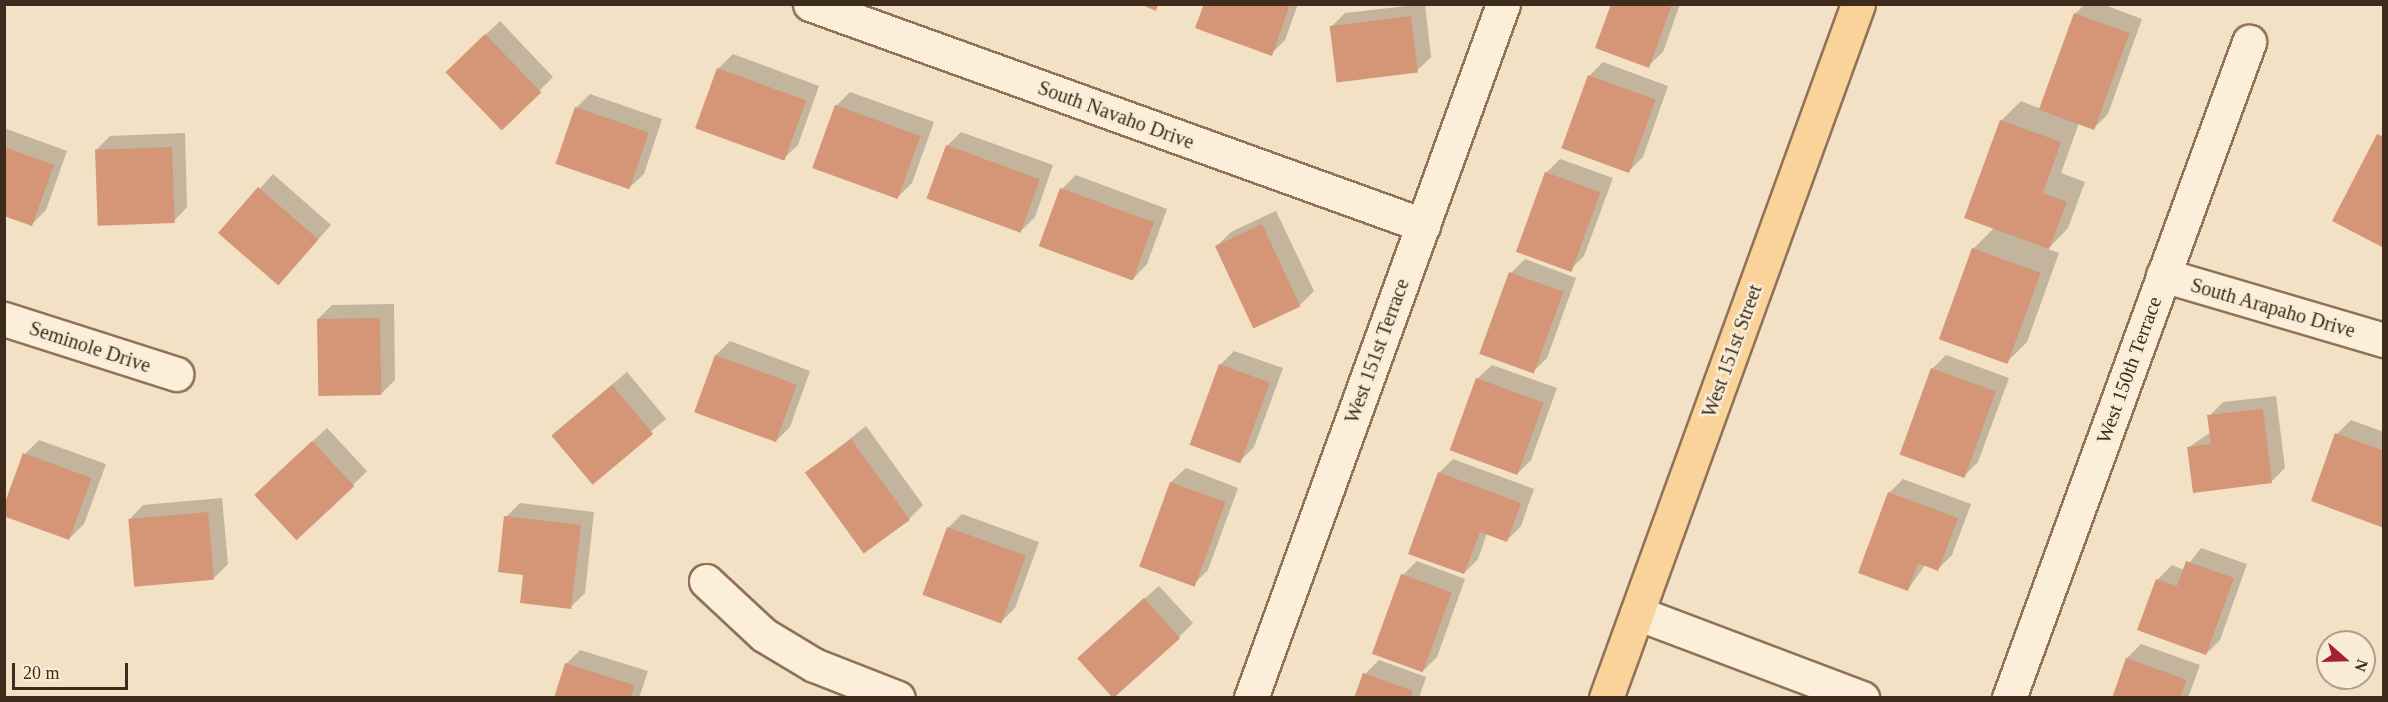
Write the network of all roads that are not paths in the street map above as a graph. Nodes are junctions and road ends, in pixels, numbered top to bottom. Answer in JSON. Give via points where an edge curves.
{"nodes":[{"id":1,"x":810,"y":4,"type":"edge"},
{"id":2,"x":1503,"y":4,"type":"edge"},
{"id":3,"x":1858,"y":4,"type":"edge"},
{"id":4,"x":2249,"y":42,"type":"dead end"},
{"id":5,"x":1423,"y":225,"type":"junction"},
{"id":6,"x":2163,"y":275,"type":"junction"},
{"id":7,"x":4,"y":319,"type":"edge"},
{"id":8,"x":2384,"y":340,"type":"edge"},
{"id":9,"x":176,"y":375,"type":"dead end"},
{"id":10,"x":706,"y":581,"type":"dead end"},
{"id":11,"x":1637,"y":613,"type":"junction"},
{"id":12,"x":898,"y":698,"type":"edge"},
{"id":13,"x":1251,"y":698,"type":"edge"},
{"id":14,"x":1606,"y":698,"type":"edge"},
{"id":15,"x":1862,"y":698,"type":"edge"},
{"id":16,"x":2009,"y":698,"type":"edge"}],
"edges":[{"from":1,"to":5,"type":"street","name":"South Navaho Drive"},
{"from":2,"to":5,"type":"street","name":"West 151st Terrace"},
{"from":3,"to":11,"type":"main road","name":"West 151st Street"},
{"from":4,"to":6,"type":"street","name":"West 150th Terrace"},
{"from":5,"to":13,"type":"street","name":"West 151st Terrace"},
{"from":6,"to":8,"type":"street","name":"South Arapaho Drive"},
{"from":6,"to":16,"type":"street","name":"West 150th Terrace"},
{"from":7,"to":9,"type":"street","name":"Seminole Drive"},
{"from":10,"to":12,"type":"street","via":[[764,635],[814,665]]},
{"from":11,"to":14,"type":"main road","name":"West 151st Street"},
{"from":11,"to":15,"type":"street"}]}
